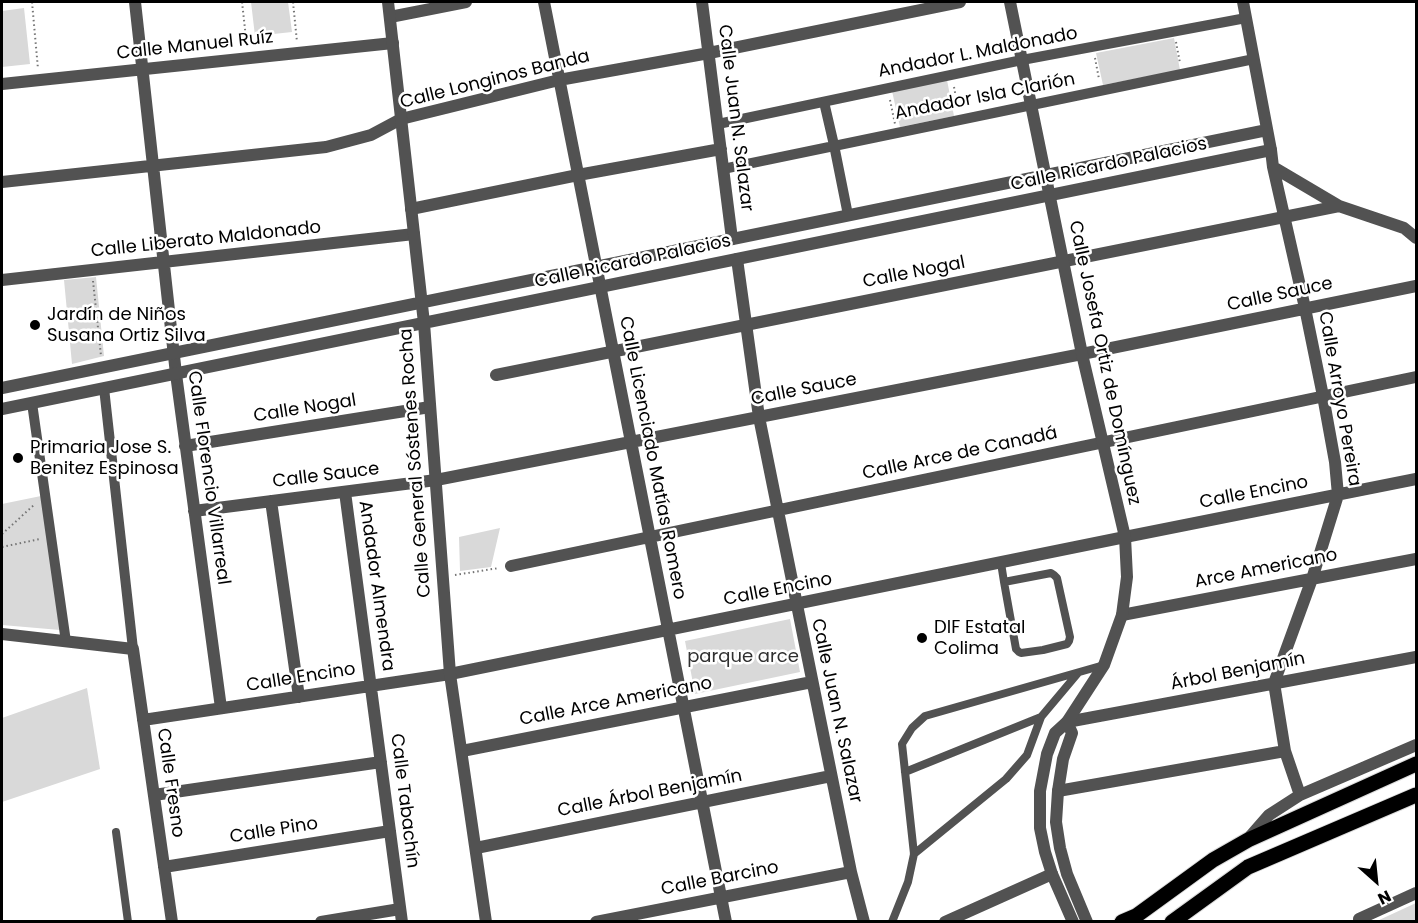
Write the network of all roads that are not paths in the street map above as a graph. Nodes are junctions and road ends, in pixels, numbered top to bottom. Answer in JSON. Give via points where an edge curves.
{"nodes":[{"id":1,"x":135,"y":2,"type":"edge"},
{"id":2,"x":388,"y":2,"type":"edge"},
{"id":3,"x":466,"y":2,"type":"edge"},
{"id":4,"x":544,"y":2,"type":"edge"},
{"id":5,"x":702,"y":2,"type":"edge"},
{"id":6,"x":960,"y":2,"type":"edge"},
{"id":7,"x":1010,"y":2,"type":"edge"},
{"id":8,"x":1243,"y":2,"type":"edge"},
{"id":9,"x":390,"y":16,"type":"junction"},
{"id":10,"x":1246,"y":18,"type":"junction"},
{"id":11,"x":393,"y":44,"type":"junction"},
{"id":12,"x":709,"y":53,"type":"junction"},
{"id":13,"x":1254,"y":59,"type":"junction"},
{"id":14,"x":1022,"y":60,"type":"junction"},
{"id":15,"x":142,"y":70,"type":"junction"},
{"id":16,"x":559,"y":80,"type":"junction"},
{"id":17,"x":2,"y":84,"type":"edge"},
{"id":18,"x":824,"y":102,"type":"junction"},
{"id":19,"x":1030,"y":105,"type":"junction"},
{"id":20,"x":401,"y":119,"type":"junction"},
{"id":21,"x":718,"y":124,"type":"junction"},
{"id":22,"x":1267,"y":130,"type":"junction"},
{"id":23,"x":834,"y":145,"type":"junction"},
{"id":24,"x":721,"y":149,"type":"junction"},
{"id":25,"x":1271,"y":150,"type":"junction"},
{"id":26,"x":153,"y":167,"type":"junction"},
{"id":27,"x":1274,"y":167,"type":"junction"},
{"id":28,"x":723,"y":169,"type":"junction"},
{"id":29,"x":578,"y":175,"type":"junction"},
{"id":30,"x":1045,"y":175,"type":"junction"},
{"id":31,"x":2,"y":182,"type":"edge"},
{"id":32,"x":1049,"y":195,"type":"junction"},
{"id":33,"x":1339,"y":206,"type":"junction"},
{"id":34,"x":411,"y":209,"type":"junction"},
{"id":35,"x":848,"y":215,"type":"junction"},
{"id":36,"x":1284,"y":217,"type":"junction"},
{"id":37,"x":414,"y":234,"type":"junction"},
{"id":38,"x":1416,"y":238,"type":"edge"},
{"id":39,"x":732,"y":239,"type":"junction"},
{"id":40,"x":736,"y":259,"type":"junction"},
{"id":41,"x":1063,"y":261,"type":"junction"},
{"id":42,"x":164,"y":263,"type":"junction"},
{"id":43,"x":596,"y":267,"type":"junction"},
{"id":44,"x":2,"y":280,"type":"edge"},
{"id":45,"x":1416,"y":286,"type":"edge"},
{"id":46,"x":600,"y":287,"type":"junction"},
{"id":47,"x":421,"y":303,"type":"junction"},
{"id":48,"x":1305,"y":308,"type":"junction"},
{"id":49,"x":424,"y":323,"type":"junction"},
{"id":50,"x":745,"y":325,"type":"junction"},
{"id":51,"x":613,"y":351,"type":"junction"},
{"id":52,"x":173,"y":353,"type":"junction"},
{"id":53,"x":1082,"y":354,"type":"junction"},
{"id":54,"x":176,"y":374,"type":"junction"},
{"id":55,"x":496,"y":375,"type":"dead end"},
{"id":56,"x":1416,"y":377,"type":"edge"},
{"id":57,"x":2,"y":388,"type":"edge"},
{"id":58,"x":104,"y":388,"type":"junction"},
{"id":59,"x":1323,"y":396,"type":"junction"},
{"id":60,"x":32,"y":403,"type":"junction"},
{"id":61,"x":430,"y":407,"type":"junction"},
{"id":62,"x":2,"y":409,"type":"edge"},
{"id":63,"x":759,"y":417,"type":"junction"},
{"id":64,"x":631,"y":441,"type":"junction"},
{"id":65,"x":1102,"y":442,"type":"junction"},
{"id":66,"x":185,"y":446,"type":"junction"},
{"id":67,"x":436,"y":480,"type":"junction"},
{"id":68,"x":1416,"y":480,"type":"edge"},
{"id":69,"x":345,"y":492,"type":"junction"},
{"id":70,"x":1338,"y":495,"type":"junction"},
{"id":71,"x":272,"y":501,"type":"junction"},
{"id":72,"x":777,"y":510,"type":"junction"},
{"id":73,"x":194,"y":511,"type":"junction"},
{"id":74,"x":650,"y":537,"type":"junction"},
{"id":75,"x":1125,"y":537,"type":"junction"},
{"id":76,"x":1416,"y":559,"type":"edge"},
{"id":77,"x":1001,"y":563,"type":"junction"},
{"id":78,"x":511,"y":566,"type":"road end"},
{"id":79,"x":1312,"y":579,"type":"junction"},
{"id":80,"x":1004,"y":582,"type":"junction"},
{"id":81,"x":796,"y":604,"type":"junction"},
{"id":82,"x":1122,"y":615,"type":"junction"},
{"id":83,"x":668,"y":630,"type":"junction"},
{"id":84,"x":2,"y":634,"type":"edge"},
{"id":85,"x":66,"y":642,"type":"junction"},
{"id":86,"x":133,"y":649,"type":"junction"},
{"id":87,"x":1416,"y":657,"type":"edge"},
{"id":88,"x":1104,"y":665,"type":"junction"},
{"id":89,"x":1079,"y":672,"type":"junction"},
{"id":90,"x":450,"y":674,"type":"junction"},
{"id":91,"x":812,"y":682,"type":"junction"},
{"id":92,"x":1274,"y":683,"type":"junction"},
{"id":93,"x":371,"y":686,"type":"junction"},
{"id":94,"x":299,"y":697,"type":"junction"},
{"id":95,"x":683,"y":707,"type":"junction"},
{"id":96,"x":221,"y":708,"type":"junction"},
{"id":97,"x":1041,"y":717,"type":"junction"},
{"id":98,"x":143,"y":720,"type":"junction"},
{"id":99,"x":1067,"y":722,"type":"junction"},
{"id":100,"x":1416,"y":745,"type":"edge"},
{"id":101,"x":462,"y":751,"type":"junction"},
{"id":102,"x":1285,"y":751,"type":"junction"},
{"id":103,"x":381,"y":762,"type":"junction"},
{"id":104,"x":1416,"y":764,"type":"edge"},
{"id":105,"x":905,"y":772,"type":"junction"},
{"id":106,"x":831,"y":776,"type":"junction"},
{"id":107,"x":1058,"y":791,"type":"junction"},
{"id":108,"x":154,"y":795,"type":"junction"},
{"id":109,"x":1300,"y":795,"type":"junction"},
{"id":110,"x":1416,"y":795,"type":"edge"},
{"id":111,"x":702,"y":802,"type":"junction"},
{"id":112,"x":390,"y":831,"type":"junction"},
{"id":113,"x":116,"y":832,"type":"dead end"},
{"id":114,"x":1248,"y":840,"type":"junction"},
{"id":115,"x":476,"y":848,"type":"junction"},
{"id":116,"x":914,"y":854,"type":"junction"},
{"id":117,"x":164,"y":867,"type":"junction"},
{"id":118,"x":851,"y":873,"type":"junction"},
{"id":119,"x":1052,"y":874,"type":"junction"},
{"id":120,"x":1416,"y":893,"type":"edge"},
{"id":121,"x":721,"y":897,"type":"junction"},
{"id":122,"x":401,"y":915,"type":"edge"},
{"id":123,"x":128,"y":921,"type":"edge"},
{"id":124,"x":172,"y":921,"type":"edge"},
{"id":125,"x":321,"y":921,"type":"edge"},
{"id":126,"x":486,"y":921,"type":"edge"},
{"id":127,"x":596,"y":921,"type":"edge"},
{"id":128,"x":726,"y":921,"type":"edge"},
{"id":129,"x":864,"y":921,"type":"edge"},
{"id":130,"x":891,"y":921,"type":"edge"},
{"id":131,"x":945,"y":921,"type":"edge"},
{"id":132,"x":1073,"y":921,"type":"edge"},
{"id":133,"x":1088,"y":921,"type":"edge"},
{"id":134,"x":1122,"y":921,"type":"edge"},
{"id":135,"x":1172,"y":921,"type":"edge"},
{"id":136,"x":1360,"y":921,"type":"edge"}],
"edges":[{"from":1,"to":15,"type":"street","name":"Calle Florencio Villarreal"},
{"from":2,"to":9,"type":"street","name":"Calle General Sóstenes Rocha"},
{"from":3,"to":9,"type":"street"},
{"from":4,"to":16,"type":"street","name":"Calle Licenciado Matías Romero"},
{"from":5,"to":12,"type":"street","name":"Calle Juan N. Salazar"},
{"from":6,"to":12,"type":"street","name":"Calle Longinos Banda"},
{"from":7,"to":14,"type":"street","name":"Calle Josefa Ortiz de Domínguez"},
{"from":8,"to":10,"type":"street","name":"Calle Arroyo Pereira"},
{"from":9,"to":11,"type":"street","name":"Calle General Sóstenes Rocha"},
{"from":10,"to":13,"type":"street","name":"Calle Arroyo Pereira"},
{"from":10,"to":14,"type":"street","name":"Andador L. Maldonado"},
{"from":11,"to":15,"type":"street","name":"Calle Manuel Ruíz"},
{"from":11,"to":20,"type":"street","name":"Calle General Sóstenes Rocha"},
{"from":12,"to":16,"type":"street","name":"Calle Longinos Banda"},
{"from":12,"to":21,"type":"street","name":"Calle Juan N. Salazar"},
{"from":13,"to":19,"type":"street","name":"Andador Isla Clarión"},
{"from":13,"to":22,"type":"street","name":"Calle Arroyo Pereira"},
{"from":14,"to":18,"type":"street","name":"Andador L. Maldonado"},
{"from":14,"to":19,"type":"street","name":"Calle Josefa Ortiz de Domínguez"},
{"from":15,"to":17,"type":"street","name":"Calle Manuel Ruíz"},
{"from":15,"to":26,"type":"street","name":"Calle Florencio Villarreal"},
{"from":16,"to":20,"type":"street","name":"Calle Longinos Banda"},
{"from":16,"to":29,"type":"street","name":"Calle Licenciado Matías Romero"},
{"from":18,"to":21,"type":"street","name":"Andador L. Maldonado"},
{"from":18,"to":23,"type":"street"},
{"from":19,"to":23,"type":"street","name":"Andador Isla Clarión"},
{"from":19,"to":30,"type":"street","name":"Calle Josefa Ortiz de Domínguez"},
{"from":20,"to":26,"type":"street","name":"Calle Longinos Banda","via":[[371,135],[326,147]]},
{"from":20,"to":34,"type":"street","name":"Calle General Sóstenes Rocha"},
{"from":21,"to":24,"type":"street","name":"Calle Juan N. Salazar"},
{"from":22,"to":25,"type":"street","name":"Calle Arroyo Pereira"},
{"from":22,"to":30,"type":"street","name":"Calle Ricardo Palacios"},
{"from":23,"to":28,"type":"street","name":"Andador Isla Clarión"},
{"from":23,"to":35,"type":"street"},
{"from":24,"to":28,"type":"street","name":"Calle Juan N. Salazar"},
{"from":24,"to":29,"type":"street"},
{"from":25,"to":27,"type":"street","name":"Calle Arroyo Pereira"},
{"from":25,"to":32,"type":"street","name":"Calle Ricardo Palacios"},
{"from":26,"to":31,"type":"street","name":"Calle Longinos Banda"},
{"from":26,"to":42,"type":"street","name":"Calle Florencio Villarreal"},
{"from":27,"to":33,"type":"street"},
{"from":27,"to":36,"type":"street","name":"Calle Arroyo Pereira"},
{"from":28,"to":39,"type":"street","name":"Calle Juan N. Salazar"},
{"from":29,"to":34,"type":"street"},
{"from":29,"to":43,"type":"street","name":"Calle Licenciado Matías Romero"},
{"from":30,"to":32,"type":"street","name":"Calle Josefa Ortiz de Domínguez"},
{"from":30,"to":35,"type":"street","name":"Calle Ricardo Palacios"},
{"from":32,"to":40,"type":"street","name":"Calle Ricardo Palacios"},
{"from":32,"to":41,"type":"street","name":"Calle Josefa Ortiz de Domínguez"},
{"from":33,"to":36,"type":"street","name":"Calle Nogal"},
{"from":33,"to":38,"type":"street","via":[[1404,228]]},
{"from":34,"to":37,"type":"street","name":"Calle General Sóstenes Rocha"},
{"from":35,"to":39,"type":"street","name":"Calle Ricardo Palacios"},
{"from":36,"to":41,"type":"street","name":"Calle Nogal"},
{"from":36,"to":48,"type":"street","name":"Calle Arroyo Pereira"},
{"from":37,"to":42,"type":"street","name":"Calle Liberato Maldonado"},
{"from":37,"to":47,"type":"street","name":"Calle General Sóstenes Rocha"},
{"from":39,"to":43,"type":"street","name":"Calle Ricardo Palacios"},
{"from":40,"to":46,"type":"street","name":"Calle Ricardo Palacios"},
{"from":40,"to":50,"type":"street","name":"Calle Juan N. Salazar"},
{"from":41,"to":50,"type":"street","name":"Calle Nogal"},
{"from":41,"to":53,"type":"street","name":"Calle Josefa Ortiz de Domínguez"},
{"from":42,"to":44,"type":"street","name":"Calle Liberato Maldonado"},
{"from":42,"to":52,"type":"street","name":"Calle Florencio Villarreal"},
{"from":43,"to":46,"type":"street","name":"Calle Licenciado Matías Romero"},
{"from":43,"to":47,"type":"street","name":"Calle Ricardo Palacios"},
{"from":45,"to":48,"type":"street","name":"Calle Sauce"},
{"from":46,"to":49,"type":"street","name":"Calle Ricardo Palacios"},
{"from":46,"to":51,"type":"street","name":"Calle Licenciado Matías Romero"},
{"from":47,"to":49,"type":"street","name":"Calle General Sóstenes Rocha"},
{"from":47,"to":52,"type":"street","name":"Calle Ricardo Palacios"},
{"from":48,"to":53,"type":"street","name":"Calle Sauce"},
{"from":48,"to":59,"type":"street","name":"Calle Arroyo Pereira"},
{"from":49,"to":54,"type":"street","name":"Calle Ricardo Palacios"},
{"from":49,"to":61,"type":"street","name":"Calle General Sóstenes Rocha"},
{"from":50,"to":51,"type":"street","name":"Calle Nogal"},
{"from":50,"to":63,"type":"street","name":"Calle Juan N. Salazar"},
{"from":51,"to":55,"type":"street","name":"Calle Nogal"},
{"from":51,"to":64,"type":"street","name":"Calle Licenciado Matías Romero"},
{"from":52,"to":54,"type":"street","name":"Calle Florencio Villarreal"},
{"from":52,"to":57,"type":"street","name":"Calle Ricardo Palacios"},
{"from":53,"to":63,"type":"street","name":"Calle Sauce"},
{"from":53,"to":65,"type":"street","name":"Calle Josefa Ortiz de Domínguez"},
{"from":54,"to":58,"type":"street","name":"Calle Ricardo Palacios"},
{"from":54,"to":66,"type":"street","name":"Calle Florencio Villarreal"},
{"from":56,"to":59,"type":"street","name":"Calle Arce de Canadá"},
{"from":58,"to":60,"type":"street","name":"Calle Ricardo Palacios"},
{"from":58,"to":86,"type":"street"},
{"from":59,"to":65,"type":"street","name":"Calle Arce de Canadá"},
{"from":59,"to":70,"type":"street","name":"Calle Arroyo Pereira"},
{"from":60,"to":62,"type":"street","name":"Calle Ricardo Palacios"},
{"from":60,"to":85,"type":"street"},
{"from":61,"to":66,"type":"street","name":"Calle Nogal"},
{"from":61,"to":67,"type":"street","name":"Calle General Sóstenes Rocha"},
{"from":63,"to":64,"type":"street","name":"Calle Sauce"},
{"from":63,"to":72,"type":"street","name":"Calle Juan N. Salazar"},
{"from":64,"to":67,"type":"street","name":"Calle Sauce"},
{"from":64,"to":74,"type":"street","name":"Calle Licenciado Matías Romero"},
{"from":65,"to":72,"type":"street","name":"Calle Arce de Canadá"},
{"from":65,"to":75,"type":"street","name":"Calle Josefa Ortiz de Domínguez"},
{"from":66,"to":73,"type":"street","name":"Calle Florencio Villarreal"},
{"from":67,"to":69,"type":"street","name":"Calle Sauce"},
{"from":67,"to":90,"type":"street","name":"Calle General Sóstenes Rocha"},
{"from":68,"to":70,"type":"street","name":"Calle Encino"},
{"from":69,"to":71,"type":"street","name":"Calle Sauce"},
{"from":69,"to":93,"type":"street","name":"Andador Almendra"},
{"from":70,"to":75,"type":"street","name":"Calle Encino"},
{"from":70,"to":79,"type":"street","name":"Calle Arroyo Pereira"},
{"from":71,"to":73,"type":"street","name":"Calle Sauce"},
{"from":71,"to":94,"type":"street"},
{"from":72,"to":74,"type":"street","name":"Calle Arce de Canadá"},
{"from":72,"to":81,"type":"street","name":"Calle Juan N. Salazar"},
{"from":73,"to":96,"type":"street","name":"Calle Florencio Villarreal"},
{"from":74,"to":78,"type":"street","name":"Calle Arce de Canadá"},
{"from":74,"to":83,"type":"street","name":"Calle Licenciado Matías Romero"},
{"from":75,"to":77,"type":"street","name":"Calle Encino"},
{"from":75,"to":82,"type":"street","name":"Calle Josefa Ortiz de Domínguez","via":[[1127,577]]},
{"from":76,"to":79,"type":"street","name":"Arce Americano"},
{"from":77,"to":80,"type":"lane"},
{"from":77,"to":81,"type":"street","name":"Calle Encino"},
{"from":79,"to":82,"type":"street","name":"Arce Americano"},
{"from":79,"to":92,"type":"street","name":"Calle Arroyo Pereira"},
{"from":80,"to":80,"type":"lane","via":[[1019,652],[1067,644],[1070,637],[1054,575]]},
{"from":81,"to":83,"type":"street","name":"Calle Encino"},
{"from":81,"to":91,"type":"street","name":"Calle Juan N. Salazar"},
{"from":82,"to":88,"type":"street","name":"Calle Josefa Ortiz de Domínguez"},
{"from":83,"to":90,"type":"street","name":"Calle Encino"},
{"from":83,"to":95,"type":"street","name":"Calle Licenciado Matías Romero"},
{"from":84,"to":85,"type":"street"},
{"from":85,"to":86,"type":"street"},
{"from":86,"to":98,"type":"street","name":"Calle Fresno"},
{"from":87,"to":92,"type":"street","name":"Árbol Benjamín"},
{"from":88,"to":89,"type":"lane"},
{"from":88,"to":99,"type":"street","name":"Calle Josefa Ortiz de Domínguez"},
{"from":89,"to":97,"type":"lane"},
{"from":89,"to":105,"type":"lane","via":[[925,716],[902,744]]},
{"from":90,"to":93,"type":"street","name":"Calle Encino"},
{"from":90,"to":101,"type":"street","name":"Calle General Sóstenes Rocha"},
{"from":91,"to":95,"type":"street","name":"Calle Arce Americano"},
{"from":91,"to":106,"type":"street","name":"Calle Juan N. Salazar"},
{"from":92,"to":99,"type":"street","name":"Árbol Benjamín"},
{"from":92,"to":102,"type":"street","name":"Calle Arroyo Pereira"},
{"from":93,"to":94,"type":"street","name":"Calle Encino"},
{"from":93,"to":103,"type":"street","name":"Calle Tabachín"},
{"from":94,"to":96,"type":"street","name":"Calle Encino"},
{"from":95,"to":101,"type":"street","name":"Calle Arce Americano"},
{"from":95,"to":111,"type":"street","name":"Calle Licenciado Matías Romero"},
{"from":96,"to":98,"type":"street","name":"Calle Encino"},
{"from":97,"to":105,"type":"lane"},
{"from":97,"to":116,"type":"lane","via":[[1027,755],[1006,779]]},
{"from":98,"to":108,"type":"street","name":"Calle Fresno"},
{"from":99,"to":107,"type":"street","via":[[1072,733]]},
{"from":99,"to":119,"type":"street","name":"Calle Josefa Ortiz de Domínguez","via":[[1055,733],[1040,791],[1040,828]]},
{"from":100,"to":109,"type":"street"},
{"from":101,"to":115,"type":"street","name":"Calle General Sóstenes Rocha"},
{"from":102,"to":107,"type":"street"},
{"from":102,"to":109,"type":"street","name":"Calle Arroyo Pereira"},
{"from":103,"to":108,"type":"street"},
{"from":103,"to":112,"type":"street","name":"Calle Tabachín"},
{"from":104,"to":114,"type":"main road"},
{"from":105,"to":116,"type":"lane"},
{"from":106,"to":111,"type":"street","name":"Calle Árbol Benjamín"},
{"from":106,"to":118,"type":"street","name":"Calle Juan N. Salazar"},
{"from":107,"to":133,"type":"street","via":[[1056,822],[1060,848]]},
{"from":108,"to":117,"type":"street","name":"Calle Fresno"},
{"from":109,"to":114,"type":"street","via":[[1269,815]]},
{"from":110,"to":135,"type":"main road","via":[[1248,867]]},
{"from":111,"to":115,"type":"street","name":"Calle Árbol Benjamín"},
{"from":111,"to":121,"type":"street","name":"Calle Licenciado Matías Romero"},
{"from":112,"to":117,"type":"street","name":"Calle Pino"},
{"from":112,"to":122,"type":"street","name":"Calle Tabachín"},
{"from":113,"to":123,"type":"lane"},
{"from":114,"to":134,"type":"main road","via":[[1213,860],[1136,916]]},
{"from":115,"to":126,"type":"street","name":"Calle General Sóstenes Rocha"},
{"from":116,"to":130,"type":"lane","via":[[908,882]]},
{"from":117,"to":124,"type":"street","name":"Calle Fresno"},
{"from":118,"to":121,"type":"street","name":"Calle Barcino"},
{"from":118,"to":129,"type":"street","name":"Calle Juan N. Salazar"},
{"from":119,"to":131,"type":"street"},
{"from":119,"to":132,"type":"street","name":"Calle Josefa Ortiz de Domínguez"},
{"from":120,"to":136,"type":"street"},
{"from":121,"to":127,"type":"street","name":"Calle Barcino"},
{"from":121,"to":128,"type":"street","name":"Calle Licenciado Matías Romero"},
{"from":122,"to":125,"type":"street"}]}
